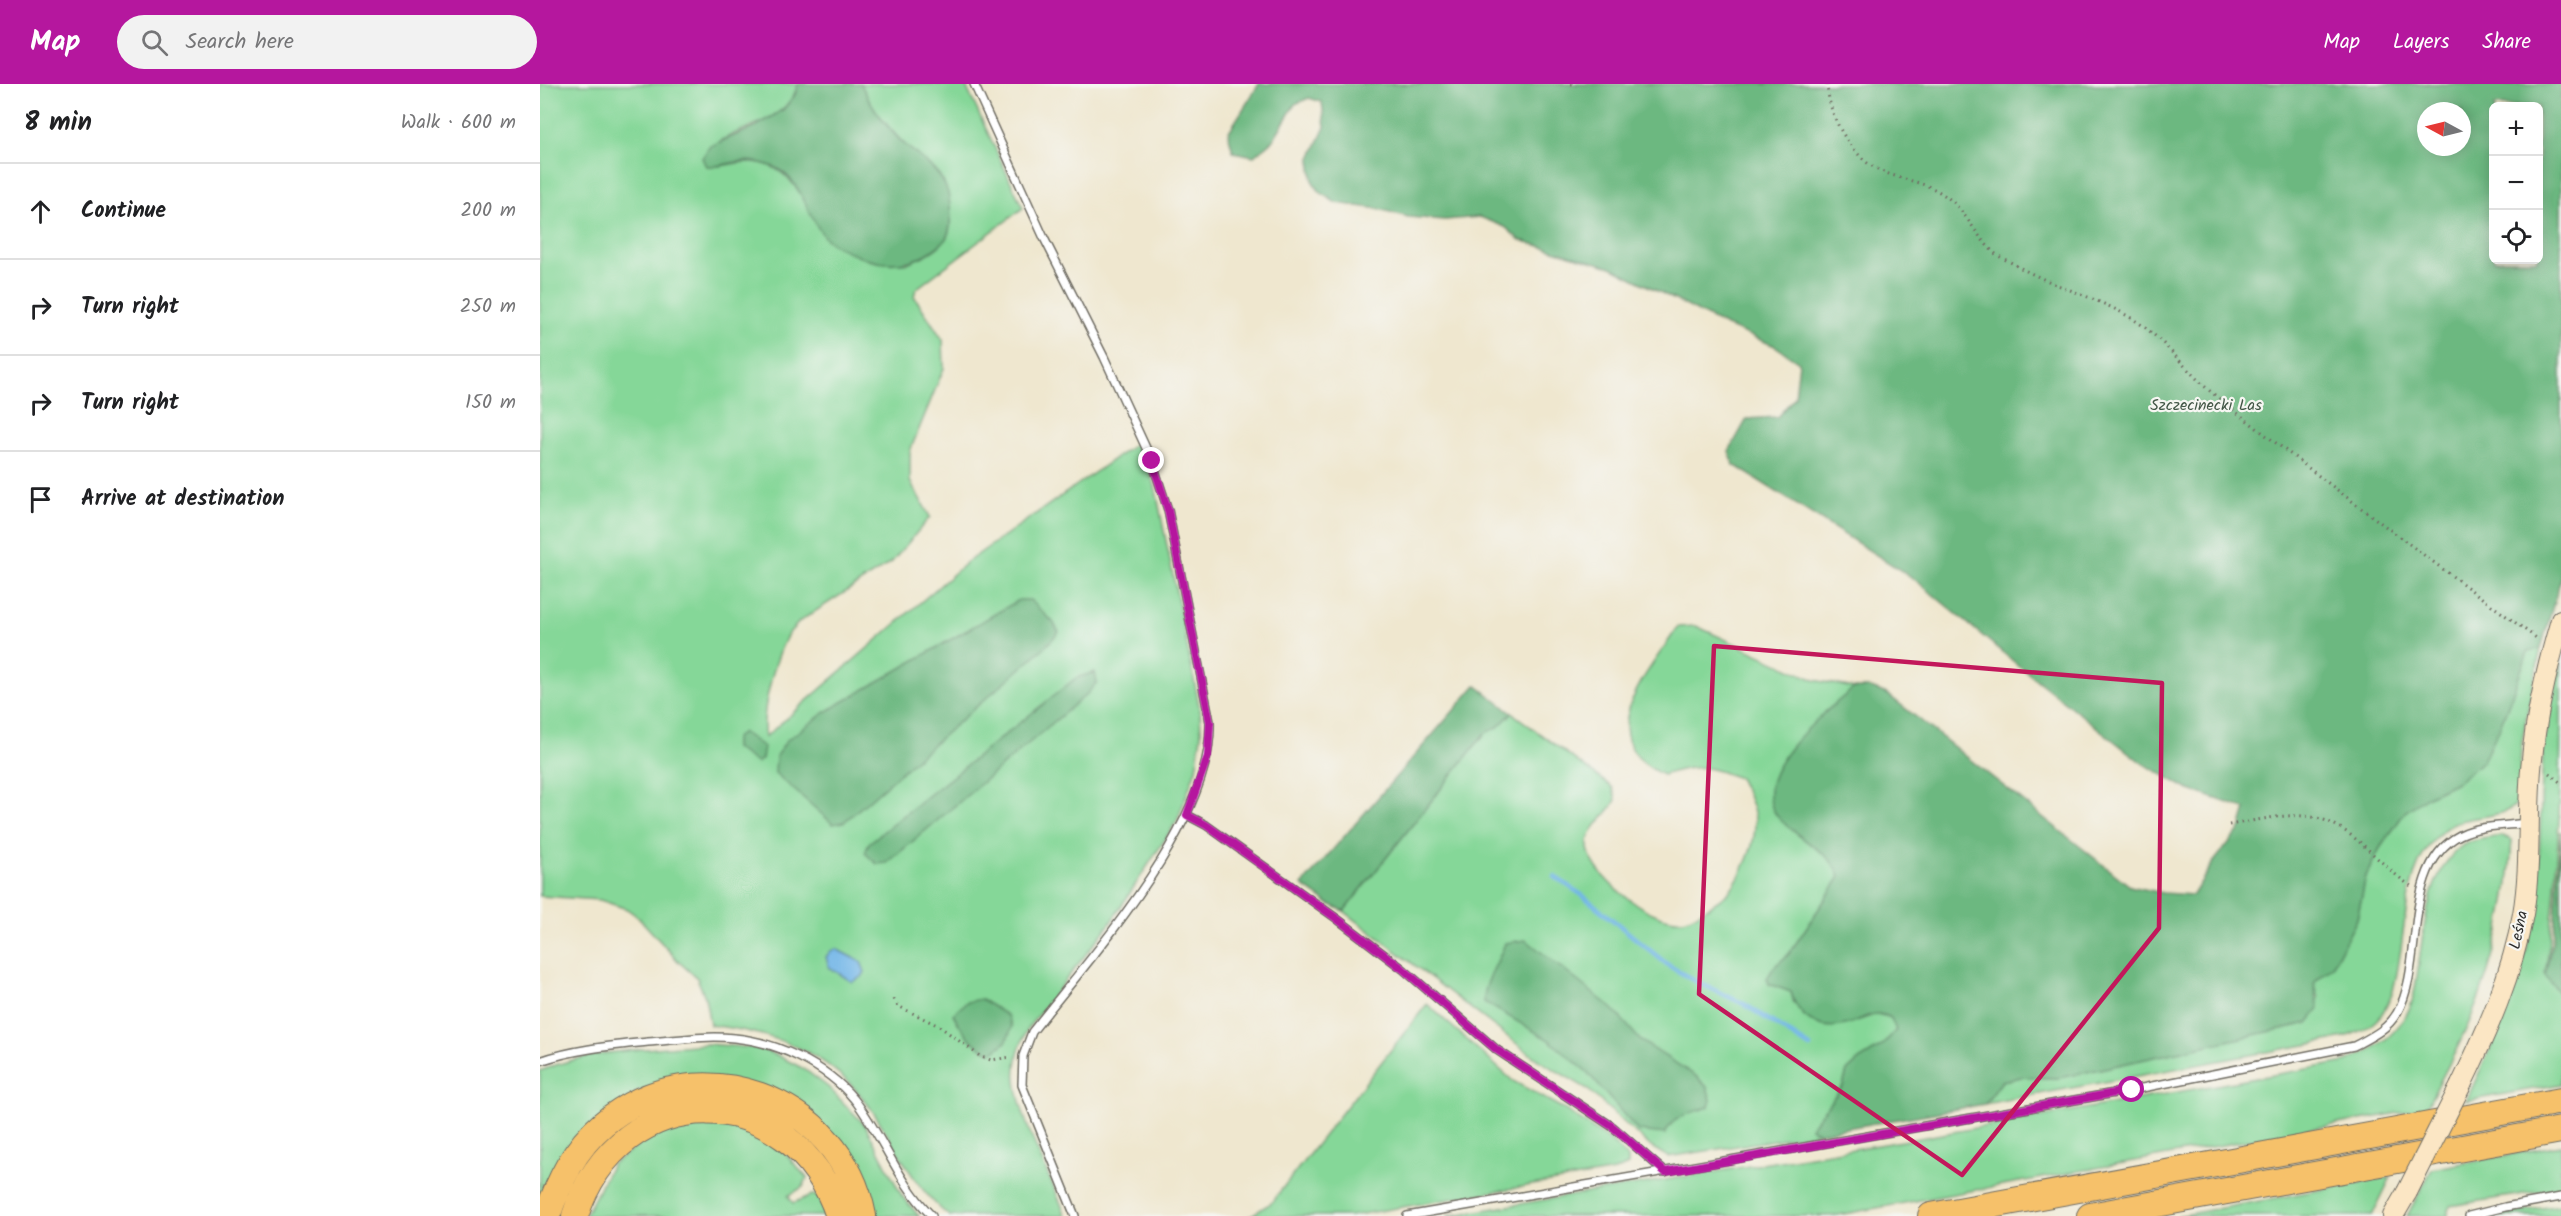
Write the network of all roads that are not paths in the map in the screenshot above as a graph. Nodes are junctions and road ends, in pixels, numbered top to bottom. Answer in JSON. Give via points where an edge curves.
{"nodes":[{"id":1,"x":974,"y":84,"type":"edge"},
{"id":2,"x":2561,"y":620,"type":"edge"},
{"id":3,"x":1187,"y":815,"type":"junction"},
{"id":4,"x":2529,"y":822,"type":"junction"},
{"id":5,"x":540,"y":1061,"type":"edge"},
{"id":6,"x":2561,"y":1101,"type":"edge"},
{"id":7,"x":2561,"y":1130,"type":"edge"},
{"id":8,"x":1665,"y":1172,"type":"junction"},
{"id":9,"x":2561,"y":1197,"type":"edge"},
{"id":10,"x":547,"y":1216,"type":"edge"},
{"id":11,"x":575,"y":1216,"type":"edge"},
{"id":12,"x":839,"y":1216,"type":"edge"},
{"id":13,"x":863,"y":1216,"type":"edge"},
{"id":14,"x":932,"y":1216,"type":"edge"},
{"id":15,"x":1075,"y":1216,"type":"edge"},
{"id":16,"x":1407,"y":1216,"type":"edge"},
{"id":17,"x":1931,"y":1216,"type":"edge"},
{"id":18,"x":2090,"y":1216,"type":"edge"},
{"id":19,"x":2393,"y":1216,"type":"edge"},
{"id":20,"x":2469,"y":1216,"type":"edge"}],
"edges":[{"from":1,"to":3,"type":"lane","via":[[1161,485],[1210,722],[1208,756]]},
{"from":2,"to":4,"type":"street","name":"Leśna","via":[[2532,758]]},
{"from":3,"to":8,"type":"lane","via":[[1336,918],[1403,969],[1497,1050],[1613,1127]]},
{"from":3,"to":15,"type":"lane","via":[[1147,880],[1032,1032],[1023,1056],[1023,1085]]},
{"from":4,"to":8,"type":"lane","via":[[2474,830],[2443,848],[2422,891],[2406,990],[2397,1013],[2380,1033],[2354,1046],[2132,1090]]},
{"from":4,"to":19,"type":"street","name":"Leśna","bridge":true,"via":[[2528,881],[2506,982],[2492,1022]]},
{"from":5,"to":14,"type":"lane","via":[[567,1052],[703,1037],[767,1044],[808,1062],[852,1096],[872,1122],[919,1203]]},
{"from":6,"to":17,"type":"highway"},
{"from":7,"to":18,"type":"highway"},
{"from":8,"to":16,"type":"lane"},
{"from":9,"to":20,"type":"lane"},
{"from":10,"to":13,"type":"highway","via":[[565,1171],[604,1124],[654,1095],[703,1086],[752,1092],[796,1113],[817,1130],[838,1153],[851,1176]]},
{"from":11,"to":12,"type":"highway","via":[[592,1175],[626,1139],[668,1117],[708,1111],[755,1120],[782,1134],[821,1174]]}]}
